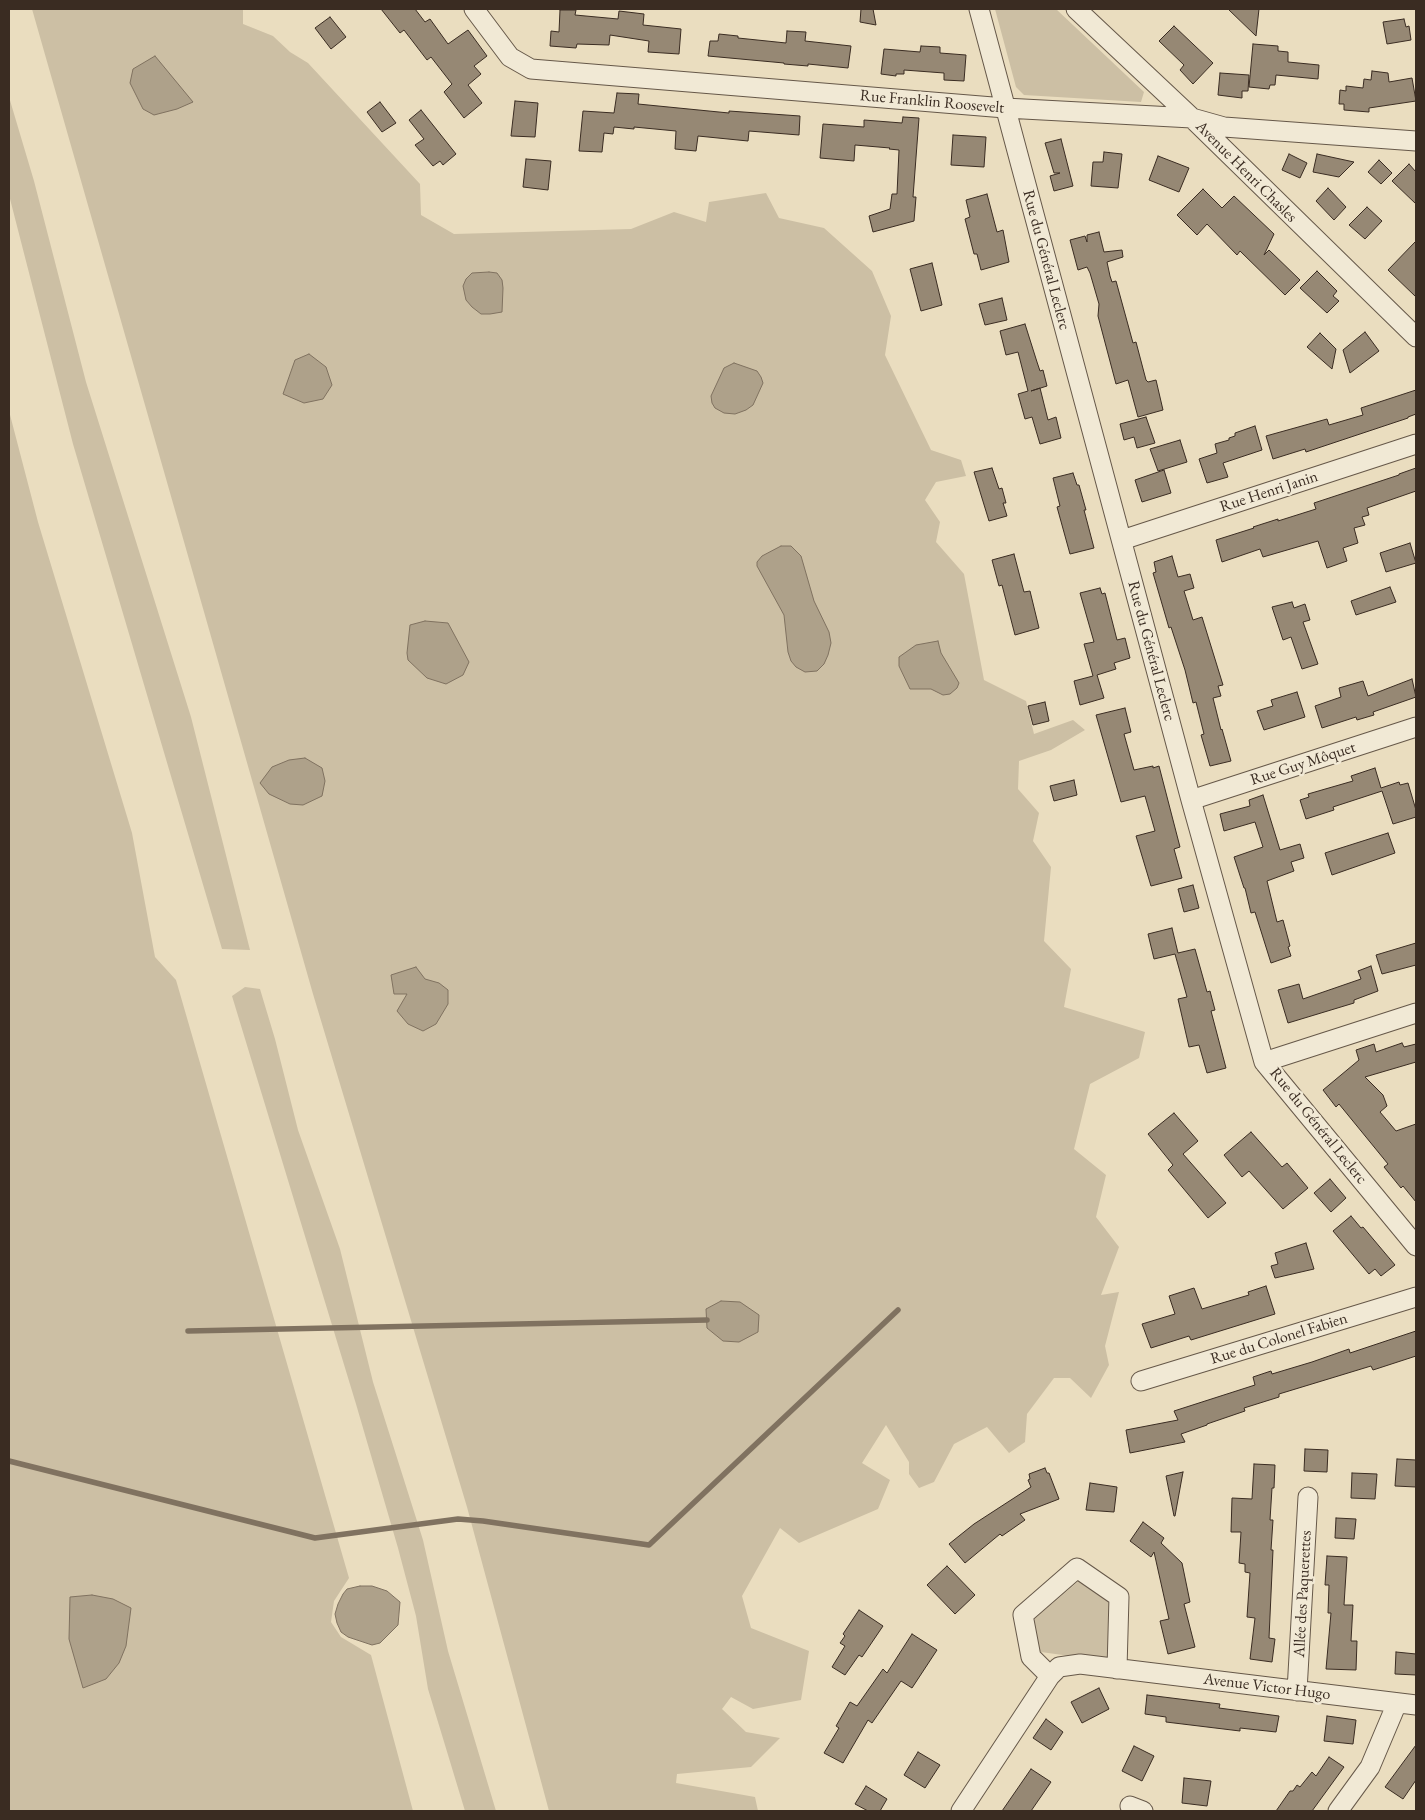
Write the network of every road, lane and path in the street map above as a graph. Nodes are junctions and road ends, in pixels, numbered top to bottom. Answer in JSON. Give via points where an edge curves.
{"nodes":[{"id":1,"x":474,"y":9,"type":"edge"},
{"id":2,"x":979,"y":9,"type":"edge"},
{"id":3,"x":1076,"y":9,"type":"edge"},
{"id":4,"x":1005,"y":108,"type":"junction"},
{"id":5,"x":1192,"y":118,"type":"junction"},
{"id":6,"x":1416,"y":141,"type":"edge"},
{"id":7,"x":1416,"y":337,"type":"edge"},
{"id":8,"x":1416,"y":444,"type":"edge"},
{"id":9,"x":1122,"y":540,"type":"junction"},
{"id":10,"x":1416,"y":727,"type":"edge"},
{"id":11,"x":1190,"y":800,"type":"junction"},
{"id":12,"x":1416,"y":1012,"type":"edge"},
{"id":13,"x":1264,"y":1062,"type":"junction"},
{"id":14,"x":1416,"y":1246,"type":"edge"},
{"id":15,"x":1416,"y":1297,"type":"edge"},
{"id":16,"x":1140,"y":1381,"type":"dead end"},
{"id":17,"x":1308,"y":1497,"type":"dead end"},
{"id":18,"x":1118,"y":1669,"type":"junction"},
{"id":19,"x":1050,"y":1676,"type":"junction"},
{"id":20,"x":1297,"y":1691,"type":"junction"},
{"id":21,"x":1397,"y":1703,"type":"junction"},
{"id":22,"x":1416,"y":1705,"type":"edge"},
{"id":23,"x":961,"y":1811,"type":"edge"},
{"id":24,"x":1338,"y":1811,"type":"edge"}],
"edges":[{"from":1,"to":4,"type":"street","name":"Rue Franklin Roosevelt","via":[[510,56],[531,68]]},
{"from":2,"to":4,"type":"street","name":"Rue du Général Leclerc"},
{"from":3,"to":5,"type":"street","name":"Avenue Henri Chasles"},
{"from":4,"to":5,"type":"street","name":"Rue Franklin Roosevelt"},
{"from":4,"to":9,"type":"street","name":"Rue du Général Leclerc"},
{"from":5,"to":6,"type":"street","name":"Rue Franklin Roosevelt","via":[[1224,127]]},
{"from":5,"to":7,"type":"street","name":"Avenue Henri Chasles"},
{"from":8,"to":9,"type":"street","name":"Rue Henri Janin"},
{"from":9,"to":11,"type":"street","name":"Rue du Général Leclerc"},
{"from":10,"to":11,"type":"street","name":"Rue Guy Môquet"},
{"from":11,"to":13,"type":"street","name":"Rue du Général Leclerc"},
{"from":12,"to":13,"type":"street"},
{"from":13,"to":14,"type":"street","name":"Rue du Général Leclerc"},
{"from":15,"to":16,"type":"street","name":"Rue du Colonel Fabien"},
{"from":17,"to":20,"type":"street","name":"Allée des Paquerettes"},
{"from":18,"to":19,"type":"street","name":"Avenue Victor Hugo","via":[[1080,1664],[1058,1667]]},
{"from":18,"to":19,"type":"street","via":[[1119,1597],[1077,1568],[1023,1614],[1031,1657]]},
{"from":18,"to":20,"type":"street","name":"Avenue Victor Hugo"},
{"from":19,"to":23,"type":"street","name":"Avenue Victor Hugo"},
{"from":20,"to":21,"type":"street","name":"Avenue Victor Hugo"},
{"from":21,"to":22,"type":"street","name":"Avenue Victor Hugo"},
{"from":21,"to":24,"type":"street","via":[[1370,1767]]}]}
